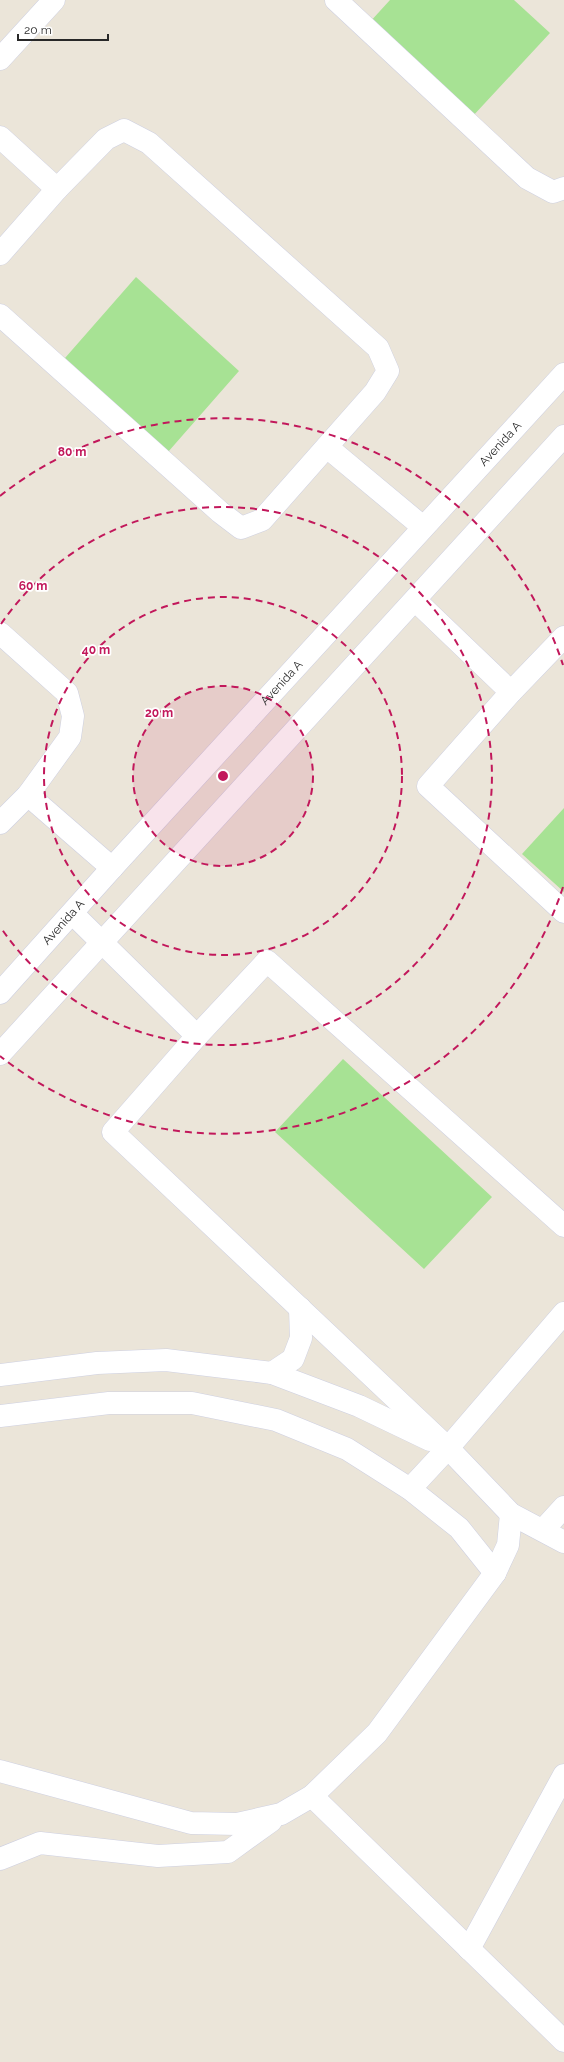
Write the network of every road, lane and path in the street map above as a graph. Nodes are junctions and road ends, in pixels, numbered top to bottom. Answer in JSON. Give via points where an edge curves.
{"nodes":[{"id":1,"x":54,"y":0,"type":"edge"},
{"id":2,"x":336,"y":0,"type":"edge"},
{"id":3,"x":0,"y":59,"type":"edge"},
{"id":4,"x":0,"y":137,"type":"edge"},
{"id":5,"x":564,"y":188,"type":"edge"},
{"id":6,"x":57,"y":189,"type":"junction"},
{"id":7,"x":0,"y":254,"type":"edge"},
{"id":8,"x":0,"y":315,"type":"edge"},
{"id":9,"x":564,"y":374,"type":"edge"},
{"id":10,"x":564,"y":436,"type":"edge"},
{"id":11,"x":327,"y":447,"type":"junction"},
{"id":12,"x":423,"y":527,"type":"junction"},
{"id":13,"x":415,"y":600,"type":"junction"},
{"id":14,"x":0,"y":633,"type":"edge"},
{"id":15,"x":564,"y":637,"type":"edge"},
{"id":16,"x":511,"y":692,"type":"junction"},
{"id":17,"x":28,"y":795,"type":"junction"},
{"id":18,"x":0,"y":823,"type":"edge"},
{"id":19,"x":112,"y":868,"type":"junction"},
{"id":20,"x":564,"y":912,"type":"edge"},
{"id":21,"x":73,"y":914,"type":"junction"},
{"id":22,"x":102,"y":942,"type":"junction"},
{"id":23,"x":0,"y":993,"type":"edge"},
{"id":24,"x":197,"y":1036,"type":"junction"},
{"id":25,"x":0,"y":1054,"type":"edge"},
{"id":26,"x":564,"y":1226,"type":"edge"},
{"id":27,"x":300,"y":1308,"type":"junction"},
{"id":28,"x":564,"y":1313,"type":"edge"},
{"id":29,"x":272,"y":1373,"type":"junction"},
{"id":30,"x":0,"y":1375,"type":"edge"},
{"id":31,"x":0,"y":1416,"type":"edge"},
{"id":32,"x":448,"y":1448,"type":"junction"},
{"id":33,"x":410,"y":1489,"type":"junction"},
{"id":34,"x":564,"y":1507,"type":"edge"},
{"id":35,"x":511,"y":1514,"type":"junction"},
{"id":36,"x":543,"y":1530,"type":"junction"},
{"id":37,"x":564,"y":1542,"type":"edge"},
{"id":38,"x":495,"y":1573,"type":"junction"},
{"id":39,"x":0,"y":1771,"type":"edge"},
{"id":40,"x":564,"y":1775,"type":"edge"},
{"id":41,"x":312,"y":1796,"type":"junction"},
{"id":42,"x":281,"y":1814,"type":"junction"},
{"id":43,"x":0,"y":1859,"type":"edge"},
{"id":44,"x":470,"y":1949,"type":"junction"},
{"id":45,"x":564,"y":2041,"type":"edge"}],
"edges":[{"from":1,"to":3,"type":"street"},
{"from":2,"to":5,"type":"street","via":[[527,178],[553,192]]},
{"from":4,"to":6,"type":"street"},
{"from":6,"to":7,"type":"street"},
{"from":6,"to":11,"type":"street","via":[[106,139],[124,130],[149,143],[378,348],[388,371],[375,392]]},
{"from":8,"to":11,"type":"street","via":[[241,528],[262,520]]},
{"from":9,"to":12,"type":"street","name":"Avenida A"},
{"from":10,"to":13,"type":"street"},
{"from":11,"to":12,"type":"street"},
{"from":12,"to":19,"type":"street","name":"Avenida A"},
{"from":13,"to":16,"type":"street"},
{"from":13,"to":22,"type":"street"},
{"from":14,"to":17,"type":"street","via":[[67,693],[73,716],[70,737]]},
{"from":15,"to":16,"type":"street"},
{"from":16,"to":20,"type":"street","via":[[428,786]]},
{"from":17,"to":18,"type":"street"},
{"from":17,"to":19,"type":"street"},
{"from":19,"to":21,"type":"street","name":"Avenida A"},
{"from":21,"to":22,"type":"street"},
{"from":21,"to":23,"type":"street","name":"Avenida A"},
{"from":22,"to":24,"type":"street"},
{"from":22,"to":25,"type":"street"},
{"from":24,"to":26,"type":"street","via":[[267,962]]},
{"from":24,"to":27,"type":"street","via":[[112,1132]]},
{"from":27,"to":29,"type":"street","via":[[301,1338],[293,1359]]},
{"from":27,"to":32,"type":"street"},
{"from":28,"to":32,"type":"street"},
{"from":29,"to":30,"type":"street","via":[[166,1360],[97,1363]]},
{"from":29,"to":32,"type":"street","via":[[359,1406]]},
{"from":31,"to":33,"type":"street","via":[[109,1403],[192,1403],[276,1420],[347,1449]]},
{"from":32,"to":33,"type":"street"},
{"from":32,"to":35,"type":"street"},
{"from":33,"to":38,"type":"street","via":[[459,1528]]},
{"from":34,"to":36,"type":"street"},
{"from":35,"to":36,"type":"street"},
{"from":35,"to":38,"type":"street","via":[[508,1545]]},
{"from":36,"to":37,"type":"street"},
{"from":38,"to":41,"type":"street","via":[[377,1733]]},
{"from":39,"to":42,"type":"street","via":[[191,1823],[237,1824]]},
{"from":40,"to":44,"type":"street"},
{"from":41,"to":42,"type":"street"},
{"from":41,"to":44,"type":"street"},
{"from":42,"to":43,"type":"street","via":[[228,1852],[158,1856],[40,1843]]},
{"from":44,"to":45,"type":"street"}]}
